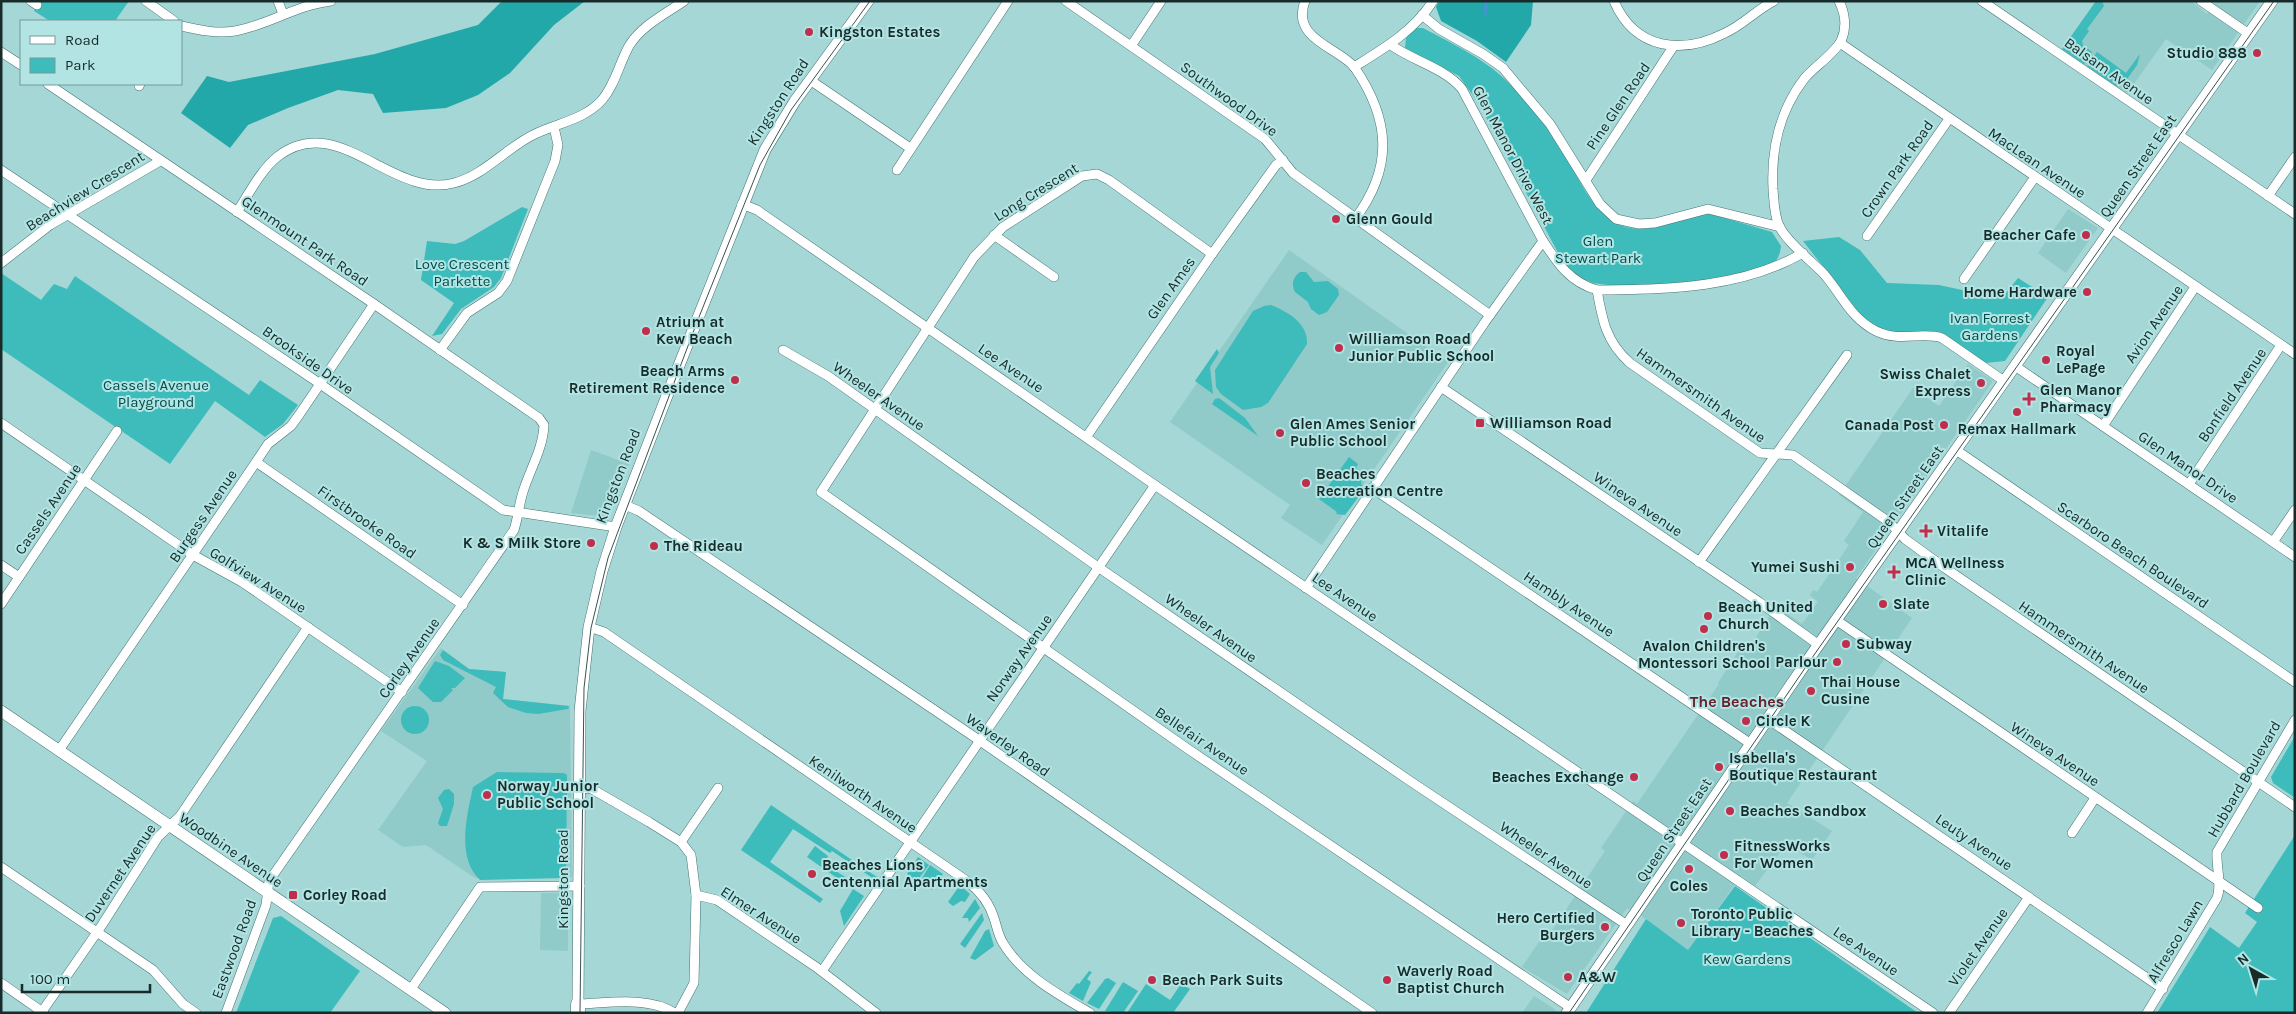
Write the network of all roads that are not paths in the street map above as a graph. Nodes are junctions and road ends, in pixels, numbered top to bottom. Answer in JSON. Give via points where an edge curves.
{"nodes":[{"id":1,"x":146,"y":1,"type":"edge"},
{"id":2,"x":278,"y":1,"type":"edge"},
{"id":3,"x":331,"y":1,"type":"edge"},
{"id":4,"x":684,"y":1,"type":"edge"},
{"id":5,"x":868,"y":1,"type":"edge"},
{"id":6,"x":1008,"y":1,"type":"edge"},
{"id":7,"x":1066,"y":1,"type":"edge"},
{"id":8,"x":1161,"y":1,"type":"edge"},
{"id":9,"x":1305,"y":1,"type":"edge"},
{"id":10,"x":1433,"y":1,"type":"edge"},
{"id":11,"x":1614,"y":1,"type":"edge"},
{"id":12,"x":1774,"y":1,"type":"edge"},
{"id":13,"x":1839,"y":1,"type":"edge"},
{"id":14,"x":1982,"y":1,"type":"edge"},
{"id":15,"x":2201,"y":1,"type":"edge"},
{"id":16,"x":2272,"y":1,"type":"edge"},
{"id":17,"x":283,"y":14,"type":"junction"},
{"id":18,"x":1422,"y":15,"type":"junction"},
{"id":19,"x":173,"y":20,"type":"edge"},
{"id":20,"x":182,"y":26,"type":"edge"},
{"id":21,"x":2249,"y":34,"type":"junction"},
{"id":22,"x":1840,"y":43,"type":"junction"},
{"id":23,"x":1391,"y":45,"type":"junction"},
{"id":24,"x":1131,"y":46,"type":"junction"},
{"id":25,"x":1673,"y":48,"type":"junction"},
{"id":26,"x":1,"y":52,"type":"edge"},
{"id":27,"x":20,"y":64,"type":"edge"},
{"id":28,"x":1354,"y":67,"type":"junction"},
{"id":29,"x":810,"y":80,"type":"junction"},
{"id":30,"x":49,"y":85,"type":"edge"},
{"id":31,"x":1949,"y":119,"type":"junction"},
{"id":32,"x":554,"y":127,"type":"junction"},
{"id":33,"x":2178,"y":136,"type":"junction"},
{"id":34,"x":910,"y":148,"type":"junction"},
{"id":35,"x":2295,"y":157,"type":"edge"},
{"id":36,"x":1283,"y":160,"type":"junction"},
{"id":37,"x":160,"y":161,"type":"junction"},
{"id":38,"x":1,"y":170,"type":"edge"},
{"id":39,"x":897,"y":170,"type":"dead end"},
{"id":40,"x":2035,"y":177,"type":"junction"},
{"id":41,"x":1586,"y":180,"type":"junction"},
{"id":42,"x":2268,"y":196,"type":"junction"},
{"id":43,"x":742,"y":204,"type":"junction"},
{"id":44,"x":237,"y":212,"type":"junction"},
{"id":45,"x":2295,"y":214,"type":"edge"},
{"id":46,"x":68,"y":215,"type":"junction"},
{"id":47,"x":1355,"y":219,"type":"junction"},
{"id":48,"x":1780,"y":227,"type":"junction"},
{"id":49,"x":2111,"y":229,"type":"junction"},
{"id":50,"x":994,"y":235,"type":"junction"},
{"id":51,"x":1867,"y":236,"type":"dead end"},
{"id":52,"x":1543,"y":241,"type":"junction"},
{"id":53,"x":1803,"y":253,"type":"junction"},
{"id":54,"x":1212,"y":254,"type":"junction"},
{"id":55,"x":1,"y":263,"type":"edge"},
{"id":56,"x":1054,"y":277,"type":"dead end"},
{"id":57,"x":1964,"y":280,"type":"dead end"},
{"id":58,"x":2195,"y":287,"type":"junction"},
{"id":59,"x":1597,"y":290,"type":"junction"},
{"id":60,"x":374,"y":304,"type":"junction"},
{"id":61,"x":1490,"y":315,"type":"junction"},
{"id":62,"x":929,"y":328,"type":"junction"},
{"id":63,"x":2281,"y":345,"type":"junction"},
{"id":64,"x":440,"y":350,"type":"junction"},
{"id":65,"x":783,"y":350,"type":"dead end"},
{"id":66,"x":2295,"y":354,"type":"edge"},
{"id":67,"x":1846,"y":355,"type":"dead end"},
{"id":68,"x":2015,"y":366,"type":"junction"},
{"id":69,"x":2004,"y":382,"type":"junction"},
{"id":70,"x":320,"y":384,"type":"junction"},
{"id":71,"x":1441,"y":387,"type":"junction"},
{"id":72,"x":875,"y":409,"type":"junction"},
{"id":73,"x":1,"y":423,"type":"edge"},
{"id":74,"x":544,"y":425,"type":"joint"},
{"id":75,"x":2103,"y":426,"type":"junction"},
{"id":76,"x":117,"y":431,"type":"dead end"},
{"id":77,"x":1086,"y":436,"type":"junction"},
{"id":78,"x":1956,"y":450,"type":"junction"},
{"id":79,"x":1777,"y":452,"type":"junction"},
{"id":80,"x":256,"y":462,"type":"junction"},
{"id":81,"x":84,"y":480,"type":"junction"},
{"id":82,"x":2189,"y":484,"type":"junction"},
{"id":83,"x":1155,"y":485,"type":"junction"},
{"id":84,"x":1372,"y":488,"type":"junction"},
{"id":85,"x":821,"y":492,"type":"joint"},
{"id":86,"x":625,"y":505,"type":"junction"},
{"id":87,"x":2295,"y":510,"type":"edge"},
{"id":88,"x":520,"y":514,"type":"junction"},
{"id":89,"x":616,"y":527,"type":"junction"},
{"id":90,"x":1898,"y":532,"type":"junction"},
{"id":91,"x":2272,"y":542,"type":"junction"},
{"id":92,"x":193,"y":555,"type":"junction"},
{"id":93,"x":2295,"y":557,"type":"edge"},
{"id":94,"x":1699,"y":562,"type":"junction"},
{"id":95,"x":1,"y":565,"type":"edge"},
{"id":96,"x":1098,"y":567,"type":"junction"},
{"id":97,"x":19,"y":577,"type":"junction"},
{"id":98,"x":1306,"y":588,"type":"junction"},
{"id":99,"x":1,"y":604,"type":"edge"},
{"id":100,"x":463,"y":605,"type":"junction"},
{"id":101,"x":1836,"y":620,"type":"junction"},
{"id":102,"x":308,"y":627,"type":"junction"},
{"id":103,"x":589,"y":627,"type":"junction"},
{"id":104,"x":1818,"y":645,"type":"junction"},
{"id":105,"x":1043,"y":648,"type":"junction"},
{"id":106,"x":2295,"y":682,"type":"edge"},
{"id":107,"x":402,"y":692,"type":"junction"},
{"id":108,"x":1,"y":711,"type":"edge"},
{"id":109,"x":1768,"y":719,"type":"junction"},
{"id":110,"x":2295,"y":720,"type":"edge"},
{"id":111,"x":978,"y":740,"type":"junction"},
{"id":112,"x":1751,"y":744,"type":"junction"},
{"id":113,"x":60,"y":749,"type":"junction"},
{"id":114,"x":2258,"y":782,"type":"junction"},
{"id":115,"x":580,"y":788,"type":"junction"},
{"id":116,"x":718,"y":788,"type":"dead end"},
{"id":117,"x":2096,"y":798,"type":"junction"},
{"id":118,"x":2295,"y":807,"type":"edge"},
{"id":119,"x":169,"y":826,"type":"junction"},
{"id":120,"x":2072,"y":833,"type":"dead end"},
{"id":121,"x":681,"y":842,"type":"junction"},
{"id":122,"x":910,"y":842,"type":"junction"},
{"id":123,"x":1682,"y":844,"type":"junction"},
{"id":124,"x":1,"y":867,"type":"edge"},
{"id":125,"x":2218,"y":882,"type":"junction"},
{"id":126,"x":580,"y":886,"type":"junction"},
{"id":127,"x":268,"y":894,"type":"junction"},
{"id":128,"x":696,"y":895,"type":"junction"},
{"id":129,"x":2029,"y":897,"type":"junction"},
{"id":130,"x":2258,"y":908,"type":"dead end"},
{"id":131,"x":1627,"y":925,"type":"junction"},
{"id":132,"x":97,"y":932,"type":"junction"},
{"id":133,"x":822,"y":971,"type":"junction"},
{"id":134,"x":1,"y":983,"type":"edge"},
{"id":135,"x":411,"y":989,"type":"junction"},
{"id":136,"x":2163,"y":990,"type":"junction"},
{"id":137,"x":578,"y":1008,"type":"edge"},
{"id":138,"x":1569,"y":1010,"type":"edge"},
{"id":139,"x":43,"y":1012,"type":"edge"},
{"id":140,"x":196,"y":1013,"type":"edge"},
{"id":141,"x":226,"y":1013,"type":"edge"},
{"id":142,"x":445,"y":1013,"type":"edge"},
{"id":143,"x":676,"y":1013,"type":"edge"},
{"id":144,"x":876,"y":1013,"type":"edge"},
{"id":145,"x":1090,"y":1013,"type":"edge"},
{"id":146,"x":1372,"y":1013,"type":"edge"},
{"id":147,"x":1933,"y":1013,"type":"edge"},
{"id":148,"x":1949,"y":1013,"type":"edge"},
{"id":149,"x":2147,"y":1013,"type":"edge"}],
"edges":[{"from":1,"to":19,"type":"street"},
{"from":2,"to":17,"type":"street"},
{"from":3,"to":17,"type":"street"},
{"from":4,"to":32,"type":"street","via":[[633,40],[601,101],[581,116]]},
{"from":5,"to":29,"type":"main road","name":"Kingston Road"},
{"from":6,"to":34,"type":"street"},
{"from":7,"to":24,"type":"street","name":"Southwood Drive"},
{"from":8,"to":24,"type":"street"},
{"from":9,"to":28,"type":"street","via":[[1302,8],[1304,22],[1312,36]]},
{"from":10,"to":18,"type":"street"},
{"from":11,"to":25,"type":"street","via":[[1624,20],[1635,30]]},
{"from":12,"to":25,"type":"street","via":[[1726,33]]},
{"from":13,"to":22,"type":"street","via":[[1845,21]]},
{"from":14,"to":33,"type":"street","name":"Balsam Avenue"},
{"from":15,"to":21,"type":"street"},
{"from":16,"to":21,"type":"main road","name":"Queen Street East"},
{"from":17,"to":20,"type":"street","via":[[234,31]]},
{"from":18,"to":23,"type":"street"},
{"from":18,"to":41,"type":"street","via":[[1503,68],[1550,124]]},
{"from":21,"to":33,"type":"main road","name":"Queen Street East"},
{"from":22,"to":31,"type":"street","name":"MacLean Avenue"},
{"from":22,"to":48,"type":"street","via":[[1804,79],[1777,130],[1771,162],[1774,207]]},
{"from":23,"to":28,"type":"street"},
{"from":23,"to":52,"type":"street","name":"Glen Manor Drive West","via":[[1449,77],[1462,89]]},
{"from":24,"to":36,"type":"street","name":"Southwood Drive","via":[[1265,139]]},
{"from":25,"to":41,"type":"street","name":"Pine Glen Road"},
{"from":26,"to":27,"type":"street"},
{"from":28,"to":47,"type":"street","via":[[1377,110],[1383,145],[1381,171],[1372,193]]},
{"from":29,"to":34,"type":"street"},
{"from":29,"to":43,"type":"main road","name":"Kingston Road","via":[[765,150]]},
{"from":30,"to":37,"type":"street","name":"Glenmount Park Road"},
{"from":31,"to":40,"type":"street","name":"MacLean Avenue"},
{"from":31,"to":51,"type":"street","name":"Crown Park Road"},
{"from":32,"to":44,"type":"street","via":[[523,140],[467,178],[446,184],[413,182],[335,145],[313,143],[298,146],[272,162]]},
{"from":32,"to":64,"type":"street","via":[[558,145],[556,161],[507,281],[498,293],[467,313]]},
{"from":33,"to":42,"type":"street","name":"Balsam Avenue"},
{"from":33,"to":49,"type":"main road","name":"Queen Street East"},
{"from":34,"to":39,"type":"street"},
{"from":35,"to":42,"type":"street"},
{"from":36,"to":47,"type":"street","name":"Southwood Drive","via":[[1292,173]]},
{"from":36,"to":54,"type":"street","name":"Glen Ames","via":[[1276,165]]},
{"from":37,"to":44,"type":"street","name":"Glenmount Park Road"},
{"from":37,"to":46,"type":"street","name":"Beachview Crescent"},
{"from":38,"to":46,"type":"street","name":"Brookside Drive"},
{"from":40,"to":49,"type":"street","name":"MacLean Avenue"},
{"from":40,"to":57,"type":"street"},
{"from":41,"to":48,"type":"street","via":[[1605,210],[1624,222],[1655,223],[1708,209]]},
{"from":42,"to":45,"type":"street","name":"Balsam Avenue"},
{"from":43,"to":62,"type":"street","name":"Lee Avenue","via":[[757,210]]},
{"from":43,"to":86,"type":"main road","name":"Kingston Road"},
{"from":44,"to":60,"type":"street","name":"Glenmount Park Road"},
{"from":46,"to":55,"type":"street","name":"Beachview Crescent"},
{"from":46,"to":70,"type":"street","name":"Brookside Drive"},
{"from":47,"to":61,"type":"street","name":"Southwood Drive"},
{"from":48,"to":53,"type":"street"},
{"from":49,"to":58,"type":"street","name":"MacLean Avenue"},
{"from":49,"to":68,"type":"main road","name":"Queen Street East"},
{"from":50,"to":54,"type":"street","name":"Long Crescent","via":[[1082,176],[1097,174]]},
{"from":50,"to":56,"type":"street"},
{"from":50,"to":62,"type":"street","name":"Long Crescent","via":[[974,257]]},
{"from":52,"to":59,"type":"street","name":"Glen Manor Drive West","via":[[1571,278]]},
{"from":52,"to":61,"type":"street"},
{"from":53,"to":59,"type":"street","name":"Glen Manor Drive West","via":[[1779,267],[1714,283],[1656,289]]},
{"from":53,"to":69,"type":"street","via":[[1829,280],[1849,311],[1861,322],[1878,332],[1898,337],[1942,338]]},
{"from":54,"to":77,"type":"street","name":"Glen Ames"},
{"from":58,"to":63,"type":"street","name":"MacLean Avenue"},
{"from":58,"to":75,"type":"street","name":"Avion Avenue"},
{"from":59,"to":79,"type":"street","name":"Hammersmith Avenue","via":[[1607,334],[1622,356],[1760,453]]},
{"from":60,"to":64,"type":"street","name":"Glenmount Park Road"},
{"from":60,"to":70,"type":"street","name":"Burgess Avenue"},
{"from":61,"to":71,"type":"street"},
{"from":62,"to":72,"type":"street","name":"Long Crescent"},
{"from":62,"to":77,"type":"street","name":"Lee Avenue"},
{"from":63,"to":66,"type":"street","name":"MacLean Avenue"},
{"from":63,"to":82,"type":"street","name":"Bonfield Avenue"},
{"from":64,"to":74,"type":"street","name":"Glenmount Park Road","via":[[539,418]]},
{"from":65,"to":72,"type":"street","name":"Wheeler Avenue"},
{"from":67,"to":79,"type":"street"},
{"from":68,"to":69,"type":"main road","name":"Queen Street East"},
{"from":68,"to":75,"type":"street","name":"Glen Manor Drive"},
{"from":69,"to":78,"type":"main road","name":"Queen Street East"},
{"from":70,"to":80,"type":"street","name":"Burgess Avenue","via":[[291,426],[268,444]]},
{"from":70,"to":88,"type":"street","name":"Brookside Drive","via":[[502,510]]},
{"from":71,"to":84,"type":"street"},
{"from":71,"to":94,"type":"street","name":"Wineva Avenue"},
{"from":72,"to":85,"type":"street","name":"Long Crescent"},
{"from":72,"to":96,"type":"street","name":"Wheeler Avenue"},
{"from":73,"to":81,"type":"street","name":"Golfview Avenue"},
{"from":74,"to":88,"type":"street","name":"Corley Avenue","via":[[544,438],[522,494]]},
{"from":75,"to":82,"type":"street","name":"Glen Manor Drive"},
{"from":76,"to":81,"type":"street","name":"Cassels Avenue"},
{"from":77,"to":83,"type":"street","name":"Lee Avenue"},
{"from":78,"to":90,"type":"main road","name":"Queen Street East"},
{"from":78,"to":106,"type":"street","name":"Scarboro Beach Boulevard"},
{"from":79,"to":90,"type":"street","name":"Hammersmith Avenue","via":[[1792,455],[1889,522]]},
{"from":79,"to":94,"type":"street"},
{"from":80,"to":92,"type":"street","name":"Burgess Avenue"},
{"from":80,"to":100,"type":"street","name":"Firstbrooke Road"},
{"from":81,"to":92,"type":"street","name":"Golfview Avenue"},
{"from":81,"to":97,"type":"street","name":"Cassels Avenue"},
{"from":82,"to":91,"type":"street","name":"Glen Manor Drive"},
{"from":83,"to":96,"type":"street","name":"Norway Avenue"},
{"from":83,"to":98,"type":"street","name":"Lee Avenue"},
{"from":84,"to":98,"type":"street"},
{"from":84,"to":112,"type":"street","name":"Hambly Avenue"},
{"from":85,"to":105,"type":"street","name":"Bellefair Avenue"},
{"from":86,"to":89,"type":"main road","name":"Kingston Road"},
{"from":86,"to":111,"type":"street","name":"Waverley Road","via":[[639,511]]},
{"from":87,"to":91,"type":"street"},
{"from":88,"to":89,"type":"street","name":"Brookside Drive"},
{"from":88,"to":100,"type":"street","name":"Corley Avenue","via":[[514,530]]},
{"from":89,"to":103,"type":"main road","name":"Kingston Road"},
{"from":90,"to":101,"type":"main road","name":"Queen Street East"},
{"from":90,"to":114,"type":"street","name":"Hammersmith Avenue","via":[[1944,568]]},
{"from":91,"to":93,"type":"street","name":"Glen Manor Drive"},
{"from":92,"to":102,"type":"street","name":"Golfview Avenue","via":[[242,582]]},
{"from":92,"to":113,"type":"street","name":"Burgess Avenue"},
{"from":94,"to":104,"type":"street","name":"Wineva Avenue"},
{"from":95,"to":97,"type":"street"},
{"from":96,"to":105,"type":"street","name":"Norway Avenue"},
{"from":96,"to":131,"type":"street","name":"Wheeler Avenue"},
{"from":97,"to":99,"type":"street","name":"Cassels Avenue"},
{"from":98,"to":123,"type":"street","name":"Lee Avenue"},
{"from":100,"to":107,"type":"street","name":"Corley Avenue"},
{"from":101,"to":104,"type":"main road","name":"Queen Street East"},
{"from":101,"to":117,"type":"street","name":"Wineva Avenue"},
{"from":102,"to":107,"type":"street","name":"Golfview Avenue"},
{"from":102,"to":119,"type":"street","name":"Duvernet Avenue","via":[[180,816]]},
{"from":103,"to":115,"type":"main road","name":"Kingston Road","via":[[580,711]]},
{"from":103,"to":122,"type":"street","name":"Kenilworth Avenue","via":[[602,631]]},
{"from":104,"to":109,"type":"main road","name":"Queen Street East"},
{"from":105,"to":111,"type":"street","name":"Norway Avenue"},
{"from":105,"to":138,"type":"street","name":"Bellefair Avenue"},
{"from":107,"to":127,"type":"street","name":"Corley Avenue","via":[[269,881]]},
{"from":108,"to":113,"type":"main road","name":"Woodbine Avenue"},
{"from":109,"to":112,"type":"main road","name":"Queen Street East"},
{"from":109,"to":129,"type":"street","name":"Leuty Avenue"},
{"from":110,"to":114,"type":"street","name":"Hubbard Boulevard"},
{"from":111,"to":122,"type":"street","name":"Norway Avenue"},
{"from":111,"to":146,"type":"street","name":"Waverley Road"},
{"from":112,"to":123,"type":"main road","name":"Queen Street East"},
{"from":113,"to":119,"type":"main road","name":"Woodbine Avenue"},
{"from":114,"to":118,"type":"street","name":"Hammersmith Avenue"},
{"from":114,"to":125,"type":"street","name":"Hubbard Boulevard","via":[[2217,852]]},
{"from":115,"to":121,"type":"street","via":[[592,789]]},
{"from":115,"to":126,"type":"main road","name":"Kingston Road"},
{"from":116,"to":121,"type":"street"},
{"from":117,"to":120,"type":"street"},
{"from":117,"to":125,"type":"street","name":"Wineva Avenue"},
{"from":119,"to":127,"type":"main road","name":"Woodbine Avenue"},
{"from":119,"to":132,"type":"street","name":"Duvernet Avenue","via":[[158,837]]},
{"from":121,"to":128,"type":"street","name":"Elmer Avenue","via":[[691,855]]},
{"from":122,"to":133,"type":"street","name":"Norway Avenue"},
{"from":122,"to":145,"type":"street","name":"Kenilworth Avenue","via":[[978,890],[988,904],[1002,943],[1020,964],[1058,995]]},
{"from":123,"to":131,"type":"main road","name":"Queen Street East"},
{"from":123,"to":147,"type":"street","name":"Lee Avenue"},
{"from":124,"to":132,"type":"street"},
{"from":125,"to":130,"type":"street","name":"Wineva Avenue"},
{"from":125,"to":136,"type":"street","name":"Alfresco Lawn","via":[[2217,898]]},
{"from":126,"to":135,"type":"street","via":[[480,887]]},
{"from":126,"to":137,"type":"main road","name":"Kingston Road"},
{"from":127,"to":135,"type":"main road","name":"Woodbine Avenue"},
{"from":127,"to":141,"type":"street","name":"Eastwood Road"},
{"from":128,"to":133,"type":"street","name":"Elmer Avenue","via":[[717,900]]},
{"from":128,"to":143,"type":"street","via":[[694,983]]},
{"from":129,"to":136,"type":"street","name":"Leuty Avenue"},
{"from":129,"to":148,"type":"street","name":"Violet Avenue"},
{"from":131,"to":138,"type":"main road","name":"Queen Street East"},
{"from":132,"to":139,"type":"street","name":"Duvernet Avenue"},
{"from":132,"to":140,"type":"street","via":[[154,970],[183,1004]]},
{"from":133,"to":144,"type":"street","name":"Elmer Avenue"},
{"from":134,"to":139,"type":"street"},
{"from":135,"to":142,"type":"main road","name":"Woodbine Avenue"},
{"from":136,"to":149,"type":"street","name":"Alfresco Lawn"},
{"from":137,"to":143,"type":"street","via":[[650,1003]]}]}
